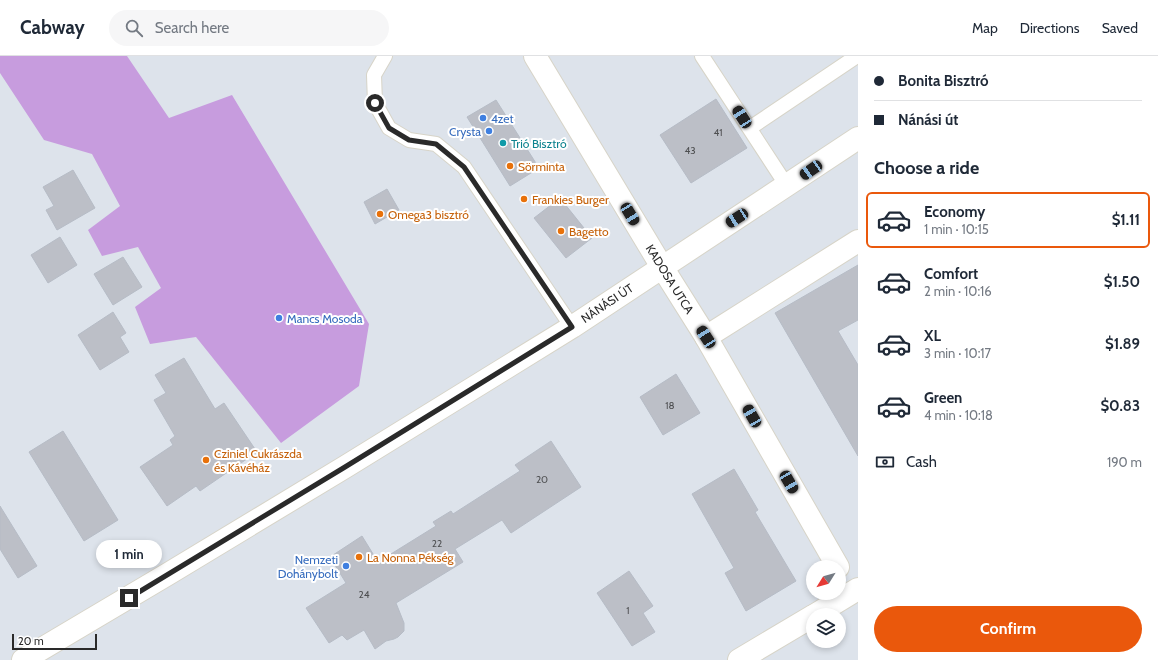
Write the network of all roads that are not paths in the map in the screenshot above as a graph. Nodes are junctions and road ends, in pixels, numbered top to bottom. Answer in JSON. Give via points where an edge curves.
{"nodes":[{"id":1,"x":385,"y":56,"type":"edge"},
{"id":2,"x":535,"y":56,"type":"edge"},
{"id":3,"x":702,"y":56,"type":"edge"},
{"id":4,"x":857,"y":56,"type":"edge"},
{"id":5,"x":750,"y":128,"type":"junction"},
{"id":6,"x":858,"y":138,"type":"edge"},
{"id":7,"x":787,"y":186,"type":"junction"},
{"id":8,"x":858,"y":241,"type":"edge"},
{"id":9,"x":662,"y":267,"type":"junction"},
{"id":10,"x":572,"y":327,"type":"junction"},
{"id":11,"x":706,"y":337,"type":"junction"},
{"id":12,"x":833,"y":560,"type":"edge"},
{"id":13,"x":846,"y":580,"type":"edge"},
{"id":14,"x":856,"y":595,"type":"edge"},
{"id":15,"x":830,"y":608,"type":"edge"},
{"id":16,"x":806,"y":621,"type":"edge"},
{"id":17,"x":23,"y":660,"type":"edge"},
{"id":18,"x":739,"y":660,"type":"edge"}],
"edges":[{"from":1,"to":10,"type":"lane","via":[[374,75],[375,103],[389,128],[409,140],[436,144],[464,167]]},
{"from":2,"to":9,"type":"street","name":"KADOSA UTCA"},
{"from":3,"to":5,"type":"lane"},
{"from":4,"to":5,"type":"lane"},
{"from":5,"to":7,"type":"lane"},
{"from":6,"to":7,"type":"street","name":"NÁNÁSI ÚT"},
{"from":7,"to":9,"type":"street","name":"NÁNÁSI ÚT"},
{"from":8,"to":11,"type":"street"},
{"from":9,"to":10,"type":"street","name":"NÁNÁSI ÚT"},
{"from":9,"to":11,"type":"street","name":"KADOSA UTCA"},
{"from":10,"to":17,"type":"street","name":"NÁNÁSI ÚT"},
{"from":11,"to":12,"type":"street","name":"KADOSA UTCA"},
{"from":13,"to":14,"type":"street","name":"KADOSA UTCA"},
{"from":14,"to":15,"type":"street"},
{"from":16,"to":18,"type":"street"}]}
